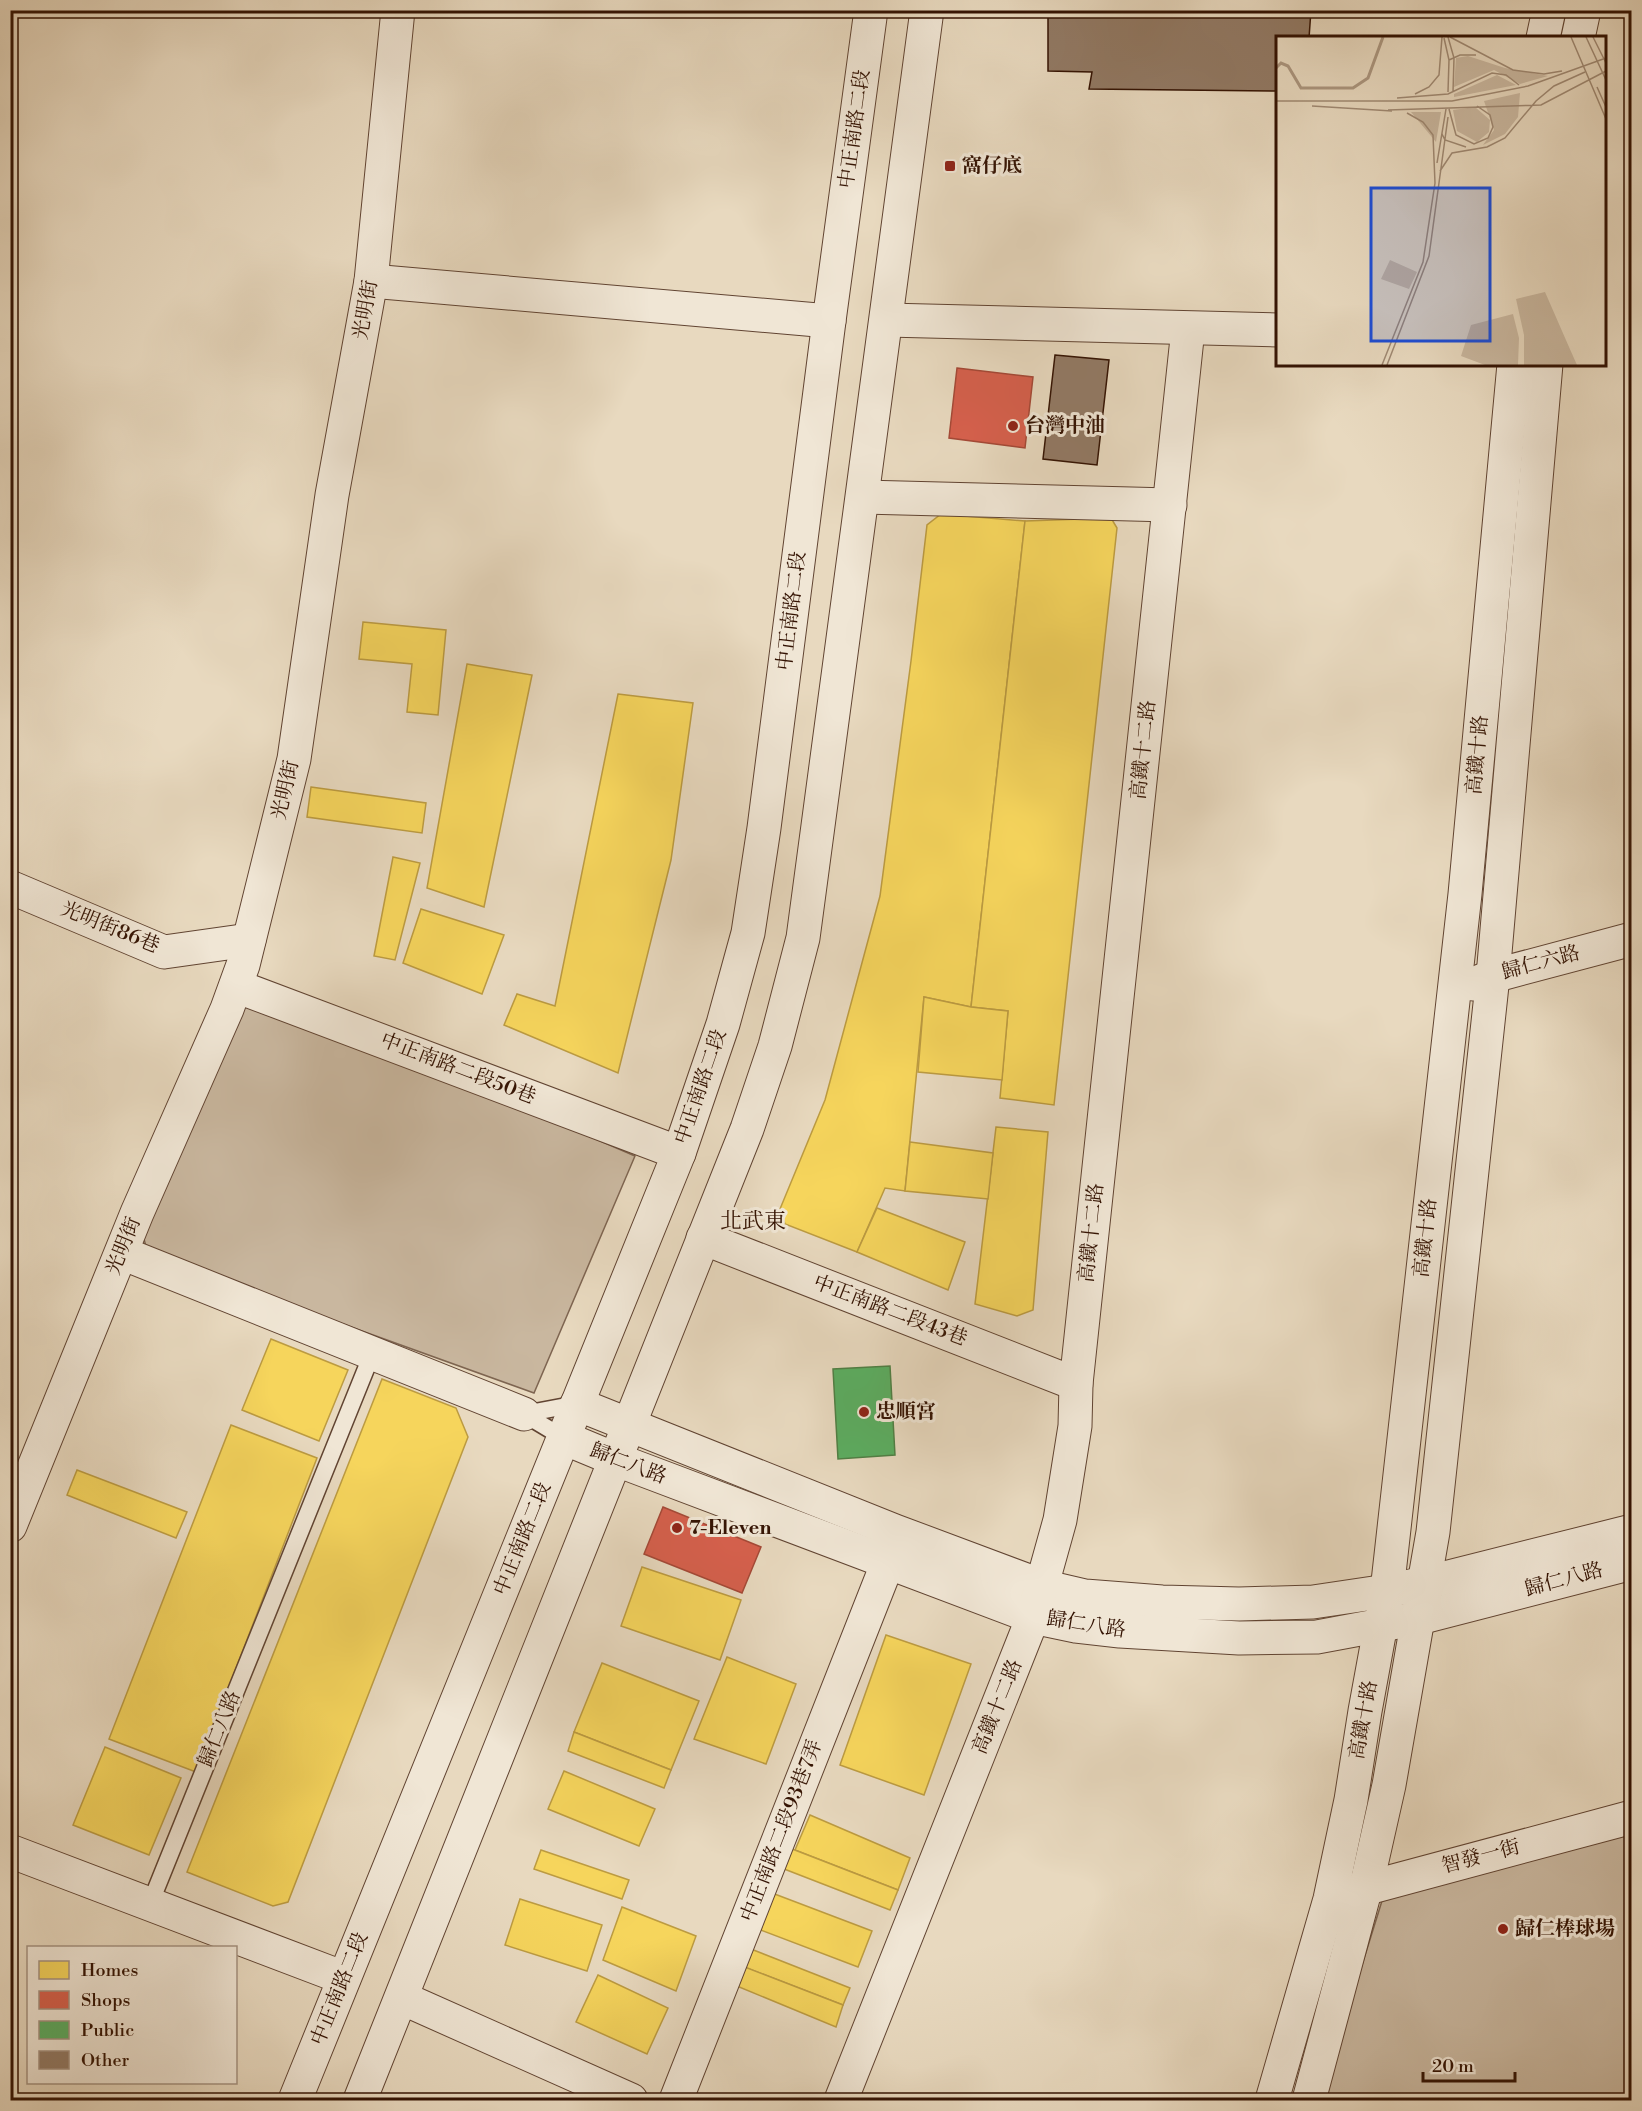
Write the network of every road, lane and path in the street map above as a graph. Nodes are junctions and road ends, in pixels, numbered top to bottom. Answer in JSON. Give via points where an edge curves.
{"nodes":[{"id":1,"x":398,"y":10,"type":"edge"},
{"id":2,"x":871,"y":10,"type":"edge"},
{"id":3,"x":927,"y":10,"type":"edge"},
{"id":4,"x":1549,"y":10,"type":"edge"},
{"id":5,"x":1543,"y":36,"type":"edge"},
{"id":6,"x":371,"y":281,"type":"junction"},
{"id":7,"x":887,"y":320,"type":"junction"},
{"id":8,"x":829,"y":321,"type":"junction"},
{"id":9,"x":1188,"y":329,"type":"junction"},
{"id":10,"x":1276,"y":330,"type":"edge"},
{"id":11,"x":1514,"y":366,"type":"edge"},
{"id":12,"x":1546,"y":366,"type":"edge"},
{"id":13,"x":863,"y":497,"type":"junction"},
{"id":14,"x":1170,"y":506,"type":"junction"},
{"id":15,"x":10,"y":887,"type":"edge"},
{"id":16,"x":1632,"y":939,"type":"edge"},
{"id":17,"x":249,"y":940,"type":"junction"},
{"id":18,"x":1493,"y":976,"type":"junction"},
{"id":19,"x":236,"y":986,"type":"junction"},
{"id":20,"x":1452,"y":994,"type":"junction"},
{"id":21,"x":679,"y":1153,"type":"junction"},
{"id":22,"x":703,"y":1238,"type":"junction"},
{"id":23,"x":122,"y":1253,"type":"junction"},
{"id":24,"x":372,"y":1354,"type":"junction"},
{"id":25,"x":1076,"y":1384,"type":"junction"},
{"id":26,"x":577,"y":1404,"type":"junction"},
{"id":27,"x":524,"y":1414,"type":"junction"},
{"id":28,"x":630,"y":1425,"type":"junction"},
{"id":29,"x":564,"y":1438,"type":"junction"},
{"id":30,"x":617,"y":1460,"type":"junction"},
{"id":31,"x":10,"y":1526,"type":"edge"},
{"id":32,"x":1632,"y":1531,"type":"edge"},
{"id":33,"x":888,"y":1562,"type":"junction"},
{"id":34,"x":1632,"y":1563,"type":"edge"},
{"id":35,"x":1425,"y":1583,"type":"junction"},
{"id":36,"x":1042,"y":1586,"type":"junction"},
{"id":37,"x":1387,"y":1591,"type":"junction"},
{"id":38,"x":1034,"y":1617,"type":"junction"},
{"id":39,"x":1419,"y":1618,"type":"junction"},
{"id":40,"x":1382,"y":1627,"type":"junction"},
{"id":41,"x":1632,"y":1817,"type":"edge"},
{"id":42,"x":10,"y":1851,"type":"edge"},
{"id":43,"x":1366,"y":1887,"type":"junction"},
{"id":44,"x":1330,"y":1899,"type":"junction"},
{"id":45,"x":150,"y":1904,"type":"junction"},
{"id":46,"x":344,"y":1978,"type":"junction"},
{"id":47,"x":402,"y":1998,"type":"junction"},
{"id":48,"x":295,"y":2100,"type":"edge"},
{"id":49,"x":360,"y":2100,"type":"edge"},
{"id":50,"x":631,"y":2100,"type":"edge"},
{"id":51,"x":676,"y":2100,"type":"edge"},
{"id":52,"x":841,"y":2100,"type":"edge"},
{"id":53,"x":1272,"y":2100,"type":"edge"},
{"id":54,"x":1309,"y":2100,"type":"edge"}],
"edges":[{"from":1,"to":6,"type":"street","name":"光明街"},
{"from":2,"to":8,"type":"street","name":"中正南路二段"},
{"from":3,"to":7,"type":"street"},
{"from":4,"to":5,"type":"street"},
{"from":6,"to":8,"type":"street"},
{"from":6,"to":17,"type":"street","name":"光明街","via":[[332,495],[294,759]]},
{"from":7,"to":9,"type":"street"},
{"from":7,"to":13,"type":"street"},
{"from":8,"to":21,"type":"street","name":"中正南路二段","via":[[747,933],[723,1024]]},
{"from":9,"to":10,"type":"street"},
{"from":9,"to":14,"type":"street","name":"高鐵十二路"},
{"from":11,"to":20,"type":"street","name":"高鐵十路","via":[[1465,894]]},
{"from":12,"to":18,"type":"street","name":"高鐵十路"},
{"from":13,"to":14,"type":"street"},
{"from":13,"to":22,"type":"street","via":[[804,938],[775,1046]]},
{"from":14,"to":25,"type":"street","name":"高鐵十二路"},
{"from":15,"to":17,"type":"street","name":"光明街86巷","via":[[164,952]]},
{"from":16,"to":18,"type":"street","name":"歸仁六路"},
{"from":17,"to":19,"type":"street","name":"光明街"},
{"from":18,"to":20,"type":"street","name":"歸仁六路"},
{"from":18,"to":35,"type":"street","name":"高鐵十路"},
{"from":19,"to":21,"type":"street","name":"中正南路二段50巷"},
{"from":19,"to":23,"type":"street","name":"光明街"},
{"from":20,"to":37,"type":"street","name":"高鐵十路"},
{"from":21,"to":26,"type":"street","name":"中正南路二段"},
{"from":22,"to":25,"type":"street","name":"中正南路二段43巷"},
{"from":22,"to":28,"type":"street"},
{"from":23,"to":24,"type":"street"},
{"from":23,"to":31,"type":"street","name":"光明街"},
{"from":24,"to":27,"type":"street"},
{"from":24,"to":45,"type":"lane","name":"歸仁八路"},
{"from":25,"to":36,"type":"street","name":"高鐵十二路","via":[[1075,1426],[1060,1520]]},
{"from":26,"to":27,"type":"lane"},
{"from":26,"to":28,"type":"street","name":"歸仁八路"},
{"from":26,"to":29,"type":"street","name":"中正南路二段"},
{"from":27,"to":29,"type":"lane"},
{"from":28,"to":30,"type":"street"},
{"from":28,"to":36,"type":"street","name":"歸仁八路"},
{"from":29,"to":30,"type":"street","name":"歸仁八路"},
{"from":29,"to":46,"type":"street","name":"中正南路二段"},
{"from":30,"to":33,"type":"street","name":"歸仁八路"},
{"from":30,"to":47,"type":"street"},
{"from":32,"to":35,"type":"street","name":"歸仁八路"},
{"from":33,"to":38,"type":"street","name":"歸仁八路"},
{"from":33,"to":51,"type":"street","name":"中正南路二段93巷7弄"},
{"from":34,"to":39,"type":"street","name":"歸仁八路"},
{"from":35,"to":37,"type":"street","name":"歸仁八路"},
{"from":35,"to":39,"type":"street","name":"高鐵十路"},
{"from":36,"to":37,"type":"street","name":"歸仁八路","via":[[1085,1596],[1239,1604],[1313,1602]]},
{"from":36,"to":38,"type":"street","name":"高鐵十二路"},
{"from":37,"to":40,"type":"street","name":"高鐵十路"},
{"from":38,"to":40,"type":"street","name":"歸仁八路","via":[[1120,1631],[1239,1638],[1317,1637]]},
{"from":38,"to":52,"type":"street","name":"高鐵十二路"},
{"from":39,"to":40,"type":"street","name":"歸仁八路"},
{"from":39,"to":43,"type":"street","name":"高鐵十路"},
{"from":40,"to":44,"type":"street","name":"高鐵十路"},
{"from":41,"to":43,"type":"street","name":"智發一街"},
{"from":42,"to":45,"type":"street"},
{"from":43,"to":44,"type":"street","name":"智發一街"},
{"from":43,"to":54,"type":"street","name":"高鐵十路"},
{"from":44,"to":53,"type":"street","name":"高鐵十路"},
{"from":45,"to":46,"type":"street"},
{"from":46,"to":48,"type":"street","name":"中正南路二段"},
{"from":47,"to":49,"type":"street"},
{"from":47,"to":50,"type":"street"}]}
